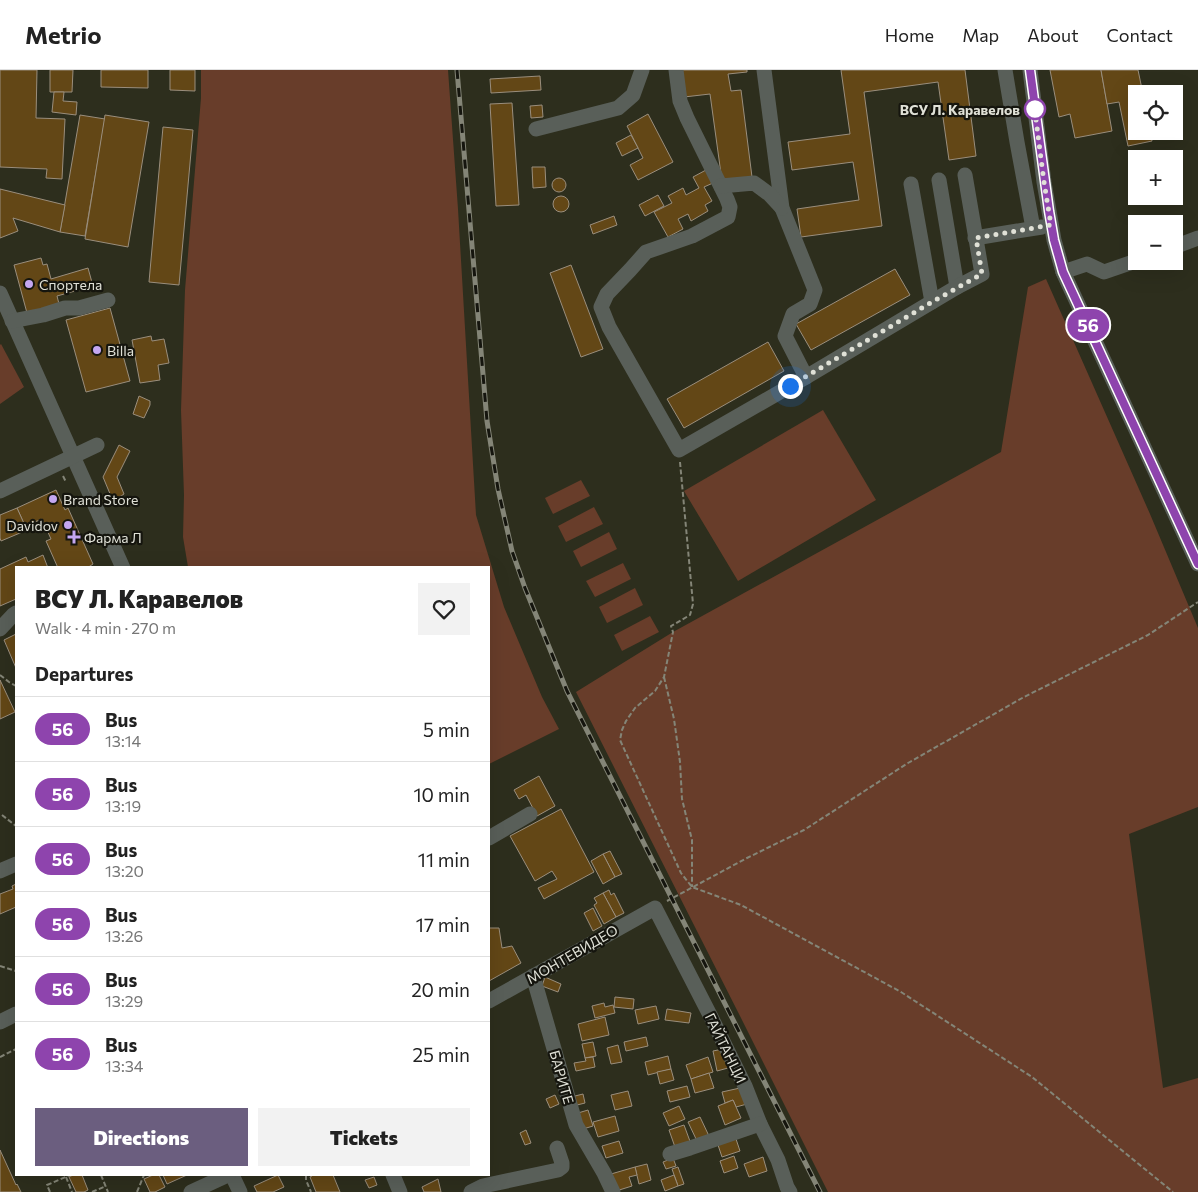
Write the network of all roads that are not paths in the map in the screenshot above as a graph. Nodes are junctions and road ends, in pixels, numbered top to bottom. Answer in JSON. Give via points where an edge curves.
{"nodes":[{"id":1,"x":642,"y":70,"type":"edge"},
{"id":2,"x":676,"y":70,"type":"edge"},
{"id":3,"x":764,"y":70,"type":"edge"},
{"id":4,"x":1005,"y":70,"type":"edge"},
{"id":5,"x":1030,"y":70,"type":"edge"},
{"id":6,"x":536,"y":129,"type":"dead end"},
{"id":7,"x":775,"y":163,"type":"junction"},
{"id":8,"x":965,"y":175,"type":"dead end"},
{"id":9,"x":939,"y":180,"type":"dead end"},
{"id":10,"x":754,"y":183,"type":"junction"},
{"id":11,"x":911,"y":184,"type":"dead end"},
{"id":12,"x":721,"y":186,"type":"junction"},
{"id":13,"x":782,"y":208,"type":"junction"},
{"id":14,"x":1051,"y":225,"type":"junction"},
{"id":15,"x":1033,"y":228,"type":"junction"},
{"id":16,"x":976,"y":238,"type":"junction"},
{"id":17,"x":1198,"y":238,"type":"edge"},
{"id":18,"x":1183,"y":244,"type":"edge"},
{"id":19,"x":1128,"y":263,"type":"edge"},
{"id":20,"x":1063,"y":272,"type":"junction"},
{"id":21,"x":957,"y":287,"type":"junction"},
{"id":22,"x":0,"y":293,"type":"edge"},
{"id":23,"x":108,"y":300,"type":"dead end"},
{"id":24,"x":932,"y":302,"type":"junction"},
{"id":25,"x":12,"y":320,"type":"junction"},
{"id":26,"x":806,"y":377,"type":"junction"},
{"id":27,"x":97,"y":446,"type":"dead end"},
{"id":28,"x":72,"y":457,"type":"junction"},
{"id":29,"x":0,"y":491,"type":"edge"},
{"id":30,"x":1198,"y":564,"type":"edge"},
{"id":31,"x":121,"y":566,"type":"edge"},
{"id":32,"x":15,"y":614,"type":"edge"},
{"id":33,"x":0,"y":629,"type":"edge"},
{"id":34,"x":530,"y":814,"type":"dead end"},
{"id":35,"x":490,"y":837,"type":"edge"},
{"id":36,"x":15,"y":864,"type":"edge"},
{"id":37,"x":0,"y":871,"type":"edge"},
{"id":38,"x":655,"y":908,"type":"joint"},
{"id":39,"x":533,"y":976,"type":"junction"},
{"id":40,"x":490,"y":1000,"type":"edge"},
{"id":41,"x":15,"y":1014,"type":"edge"},
{"id":42,"x":0,"y":1022,"type":"edge"},
{"id":43,"x":760,"y":1124,"type":"junction"},
{"id":44,"x":557,"y":1148,"type":"dead end"},
{"id":45,"x":670,"y":1154,"type":"dead end"},
{"id":46,"x":228,"y":1176,"type":"edge"},
{"id":47,"x":231,"y":1176,"type":"edge"},
{"id":48,"x":393,"y":1176,"type":"edge"},
{"id":49,"x":191,"y":1192,"type":"edge"},
{"id":50,"x":240,"y":1192,"type":"edge"},
{"id":51,"x":400,"y":1192,"type":"edge"},
{"id":52,"x":471,"y":1192,"type":"edge"},
{"id":53,"x":612,"y":1192,"type":"edge"},
{"id":54,"x":790,"y":1192,"type":"edge"}],
"edges":[{"from":1,"to":6,"type":"street","via":[[633,95],[618,108]]},
{"from":2,"to":12,"type":"street","via":[[686,118]]},
{"from":3,"to":7,"type":"street"},
{"from":4,"to":15,"type":"street"},
{"from":5,"to":14,"type":"street"},
{"from":7,"to":10,"type":"street"},
{"from":7,"to":13,"type":"street"},
{"from":8,"to":16,"type":"street"},
{"from":9,"to":21,"type":"street"},
{"from":10,"to":12,"type":"street"},
{"from":10,"to":13,"type":"street"},
{"from":11,"to":24,"type":"street"},
{"from":12,"to":26,"type":"street","via":[[730,208],[728,217],[692,236],[646,252],[607,294],[601,307],[609,326],[679,450]]},
{"from":13,"to":26,"type":"street","via":[[815,290],[810,304],[793,314],[784,336]]},
{"from":14,"to":15,"type":"street"},
{"from":14,"to":20,"type":"street"},
{"from":15,"to":16,"type":"street"},
{"from":16,"to":21,"type":"street","via":[[982,274]]},
{"from":17,"to":18,"type":"street"},
{"from":19,"to":20,"type":"street","via":[[1104,272],[1087,264]]},
{"from":20,"to":30,"type":"street"},
{"from":21,"to":24,"type":"street"},
{"from":22,"to":25,"type":"street"},
{"from":23,"to":25,"type":"street"},
{"from":24,"to":26,"type":"street"},
{"from":25,"to":28,"type":"street"},
{"from":27,"to":28,"type":"street"},
{"from":28,"to":29,"type":"street"},
{"from":28,"to":31,"type":"street"},
{"from":32,"to":33,"type":"street"},
{"from":34,"to":35,"type":"street"},
{"from":36,"to":37,"type":"street"},
{"from":38,"to":39,"type":"street","name":"МОНТЕВИДЕО"},
{"from":38,"to":43,"type":"street","name":"ГАЙТАНЦИ","via":[[724,1043]]},
{"from":39,"to":40,"type":"street","name":"МОНТЕВИДЕО"},
{"from":39,"to":53,"type":"street","name":"БАРИТЕ","via":[[576,1125]]},
{"from":41,"to":42,"type":"street"},
{"from":43,"to":45,"type":"street"},
{"from":43,"to":54,"type":"street","name":"ГАЙТАНЦИ"},
{"from":44,"to":52,"type":"street","via":[[562,1163],[558,1170],[483,1186]]},
{"from":46,"to":49,"type":"street"},
{"from":47,"to":50,"type":"street"},
{"from":48,"to":51,"type":"street"}]}
